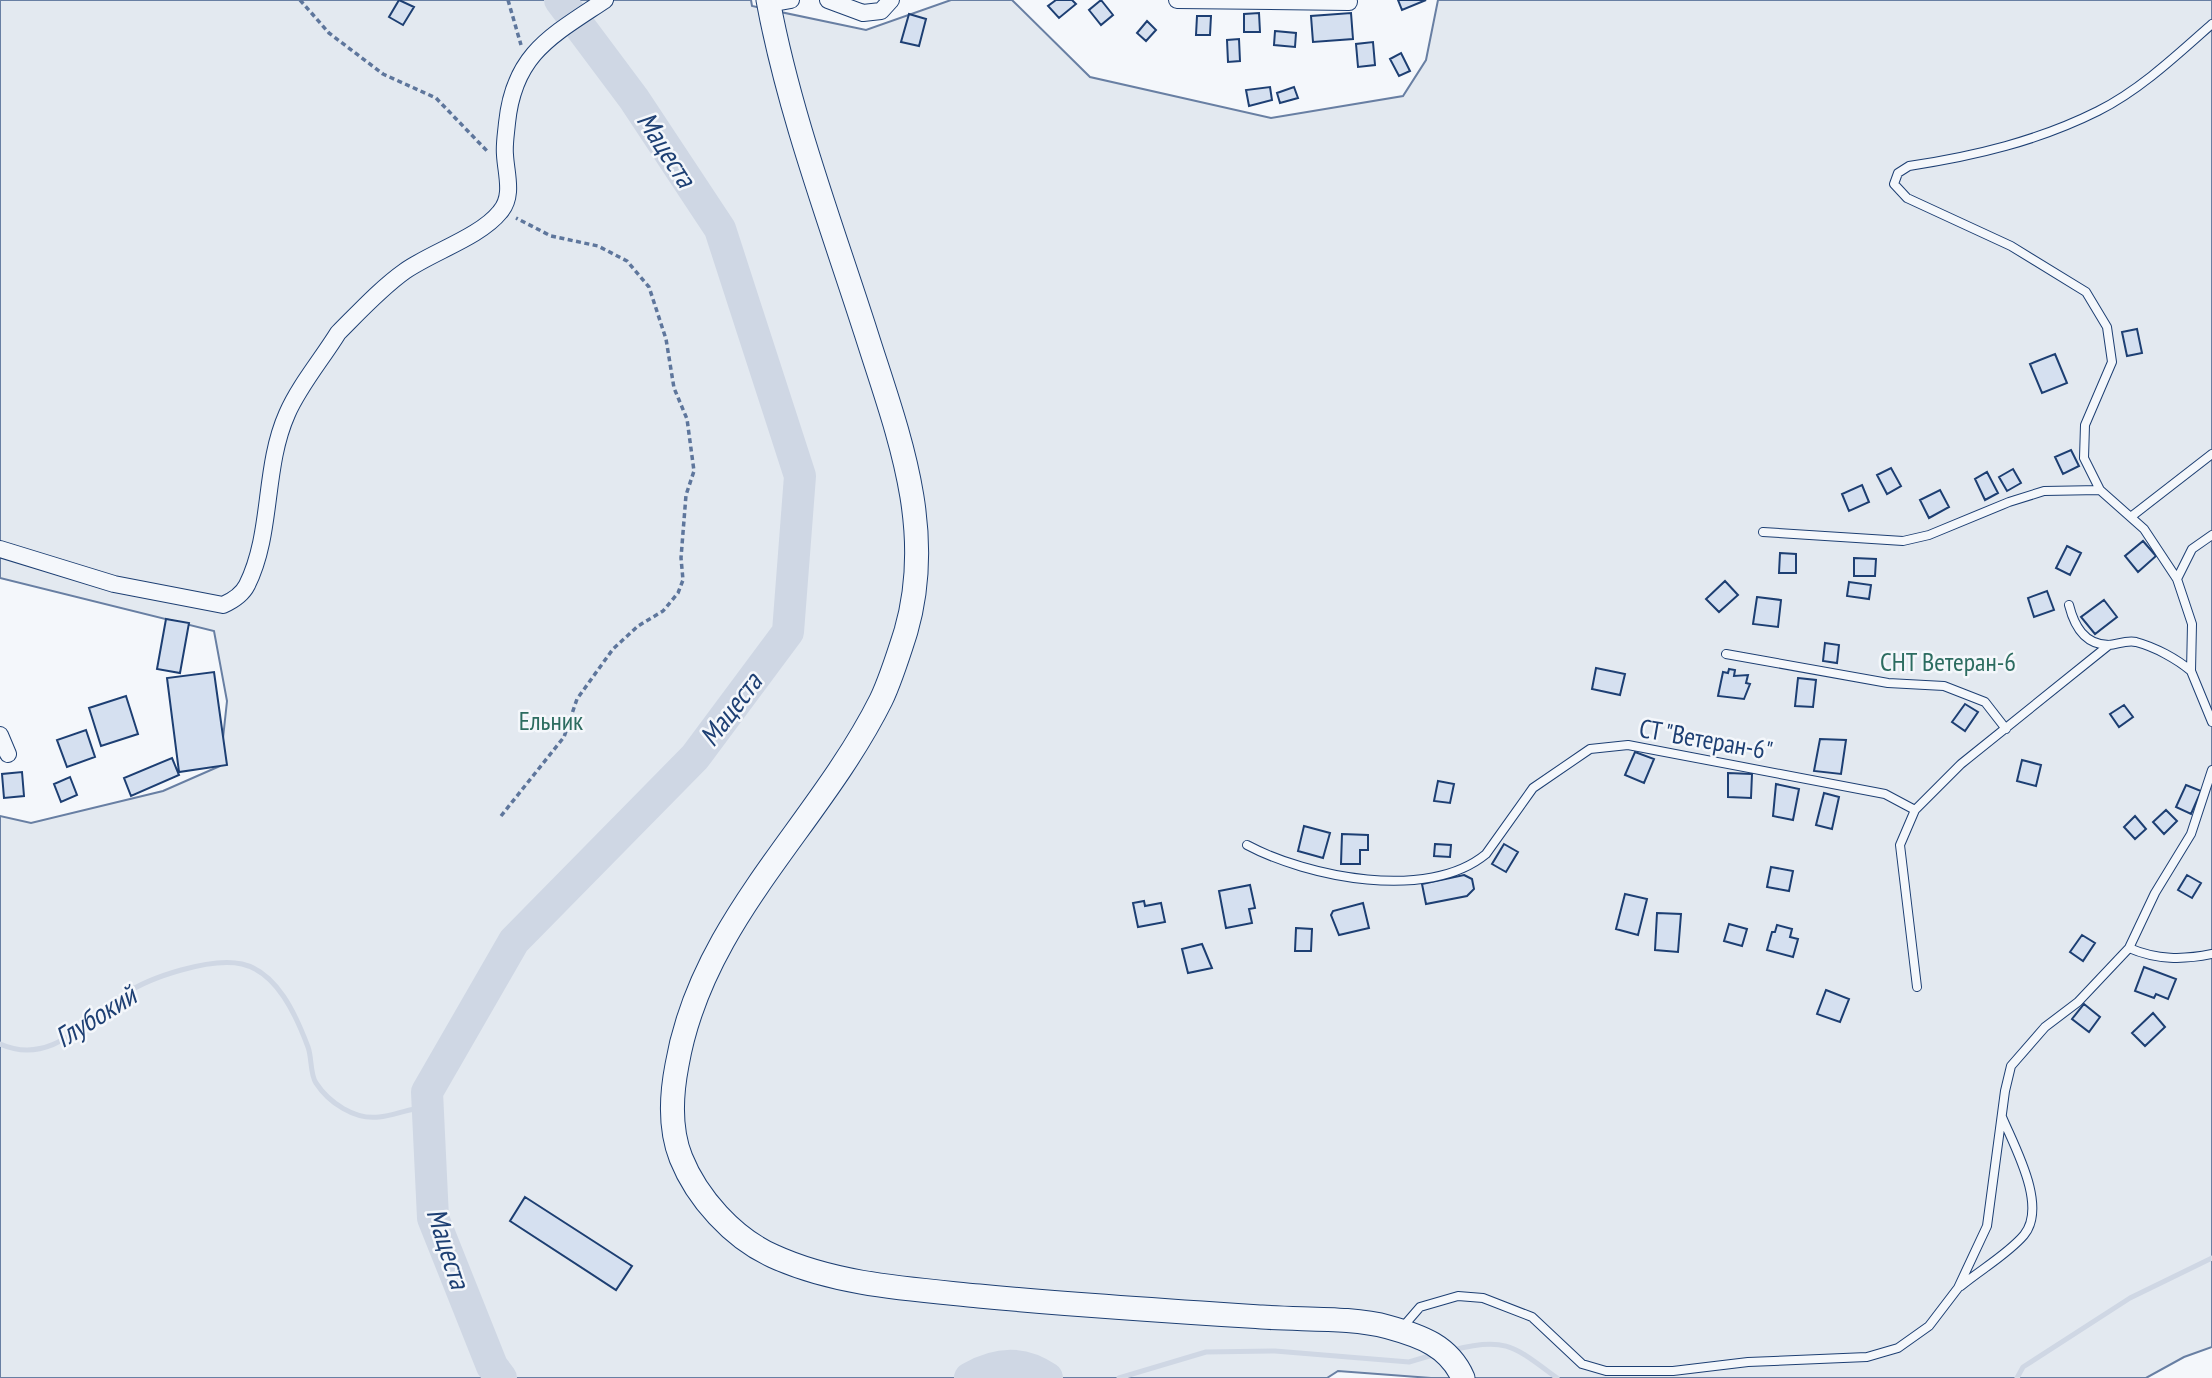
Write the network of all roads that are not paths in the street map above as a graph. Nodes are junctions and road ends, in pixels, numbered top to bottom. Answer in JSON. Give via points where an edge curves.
{"nodes":[{"id":1,"x":604,"y":0,"type":"edge"},
{"id":2,"x":828,"y":0,"type":"edge"},
{"id":3,"x":891,"y":0,"type":"edge"},
{"id":4,"x":1177,"y":0,"type":"edge"},
{"id":5,"x":776,"y":1,"type":"edge"},
{"id":6,"x":1349,"y":2,"type":"dead end"},
{"id":7,"x":2212,"y":24,"type":"edge"},
{"id":8,"x":2212,"y":454,"type":"edge"},
{"id":9,"x":2100,"y":490,"type":"junction"},
{"id":10,"x":2132,"y":516,"type":"junction"},
{"id":11,"x":1763,"y":532,"type":"dead end"},
{"id":12,"x":2212,"y":535,"type":"edge"},
{"id":13,"x":0,"y":550,"type":"edge"},
{"id":14,"x":2177,"y":579,"type":"junction"},
{"id":15,"x":2068,"y":605,"type":"dead end"},
{"id":16,"x":2109,"y":645,"type":"junction"},
{"id":17,"x":1726,"y":654,"type":"dead end"},
{"id":18,"x":2191,"y":671,"type":"junction"},
{"id":19,"x":2212,"y":722,"type":"edge"},
{"id":20,"x":2006,"y":729,"type":"junction"},
{"id":21,"x":0,"y":735,"type":"edge"},
{"id":22,"x":8,"y":754,"type":"dead end"},
{"id":23,"x":2212,"y":770,"type":"edge"},
{"id":24,"x":1915,"y":810,"type":"junction"},
{"id":25,"x":1247,"y":845,"type":"dead end"},
{"id":26,"x":2129,"y":948,"type":"junction"},
{"id":27,"x":2212,"y":954,"type":"edge"},
{"id":28,"x":1917,"y":987,"type":"dead end"},
{"id":29,"x":2001,"y":1115,"type":"junction"},
{"id":30,"x":1958,"y":1288,"type":"junction"},
{"id":31,"x":1399,"y":1331,"type":"junction"},
{"id":32,"x":1463,"y":1378,"type":"edge"}],
"edges":[{"from":1,"to":13,"type":"street","via":[[554,34],[525,62],[510,96],[504,153],[509,183],[502,211],[404,272],[338,333],[287,413],[270,469],[261,536],[246,586],[234,599],[223,605],[206,603],[114,584]]},
{"from":2,"to":3,"type":"street","via":[[863,13],[881,11]]},
{"from":4,"to":6,"type":"street"},
{"from":5,"to":31,"type":"street","via":[[785,75],[907,463],[919,545],[907,627],[881,699],[834,776],[761,876],[700,983],[687,1019],[672,1091],[672,1125],[680,1157],[713,1210],[739,1234],[768,1254],[805,1268],[896,1288],[1079,1306],[1384,1325]]},
{"from":7,"to":9,"type":"lane","via":[[2139,84],[2099,110],[2018,144],[1909,166],[1898,173],[1894,184],[1907,198],[2011,246],[2086,292],[2107,327],[2112,362],[2085,425],[2084,458]]},
{"from":8,"to":10,"type":"lane"},
{"from":9,"to":10,"type":"lane"},
{"from":9,"to":11,"type":"lane","via":[[2044,491],[1903,541]]},
{"from":10,"to":14,"type":"lane"},
{"from":12,"to":14,"type":"lane","via":[[2192,549]]},
{"from":14,"to":18,"type":"lane","via":[[2192,624]]},
{"from":15,"to":16,"type":"lane","via":[[2074,626],[2084,636]]},
{"from":16,"to":18,"type":"lane","via":[[2136,642]]},
{"from":16,"to":20,"type":"lane"},
{"from":17,"to":20,"type":"lane","via":[[1888,682],[1944,686],[1984,702]]},
{"from":18,"to":19,"type":"lane"},
{"from":20,"to":24,"type":"lane","via":[[1961,764]]},
{"from":21,"to":22,"type":"street"},
{"from":23,"to":26,"type":"lane","via":[[2191,835],[2155,893]]},
{"from":24,"to":25,"type":"lane","name":"СТ \"Ветеран-6\"","via":[[1885,794],[1628,745],[1590,749],[1578,757],[1533,788],[1486,854],[1435,876],[1384,880],[1334,876],[1298,868]]},
{"from":24,"to":28,"type":"lane","via":[[1900,845]]},
{"from":26,"to":27,"type":"lane","via":[[2150,957]]},
{"from":26,"to":29,"type":"lane","via":[[2078,1002],[2045,1027],[2011,1066]]},
{"from":29,"to":30,"type":"lane","via":[[1987,1226]]},
{"from":29,"to":30,"type":"lane","via":[[2029,1186],[2033,1214],[2025,1234]]},
{"from":30,"to":31,"type":"lane","via":[[1929,1326],[1898,1348],[1867,1357],[1760,1361],[1673,1371],[1606,1371],[1583,1364],[1532,1317],[1483,1298],[1458,1296],[1420,1307]]},
{"from":31,"to":32,"type":"street","via":[[1430,1341],[1452,1358]]}]}
